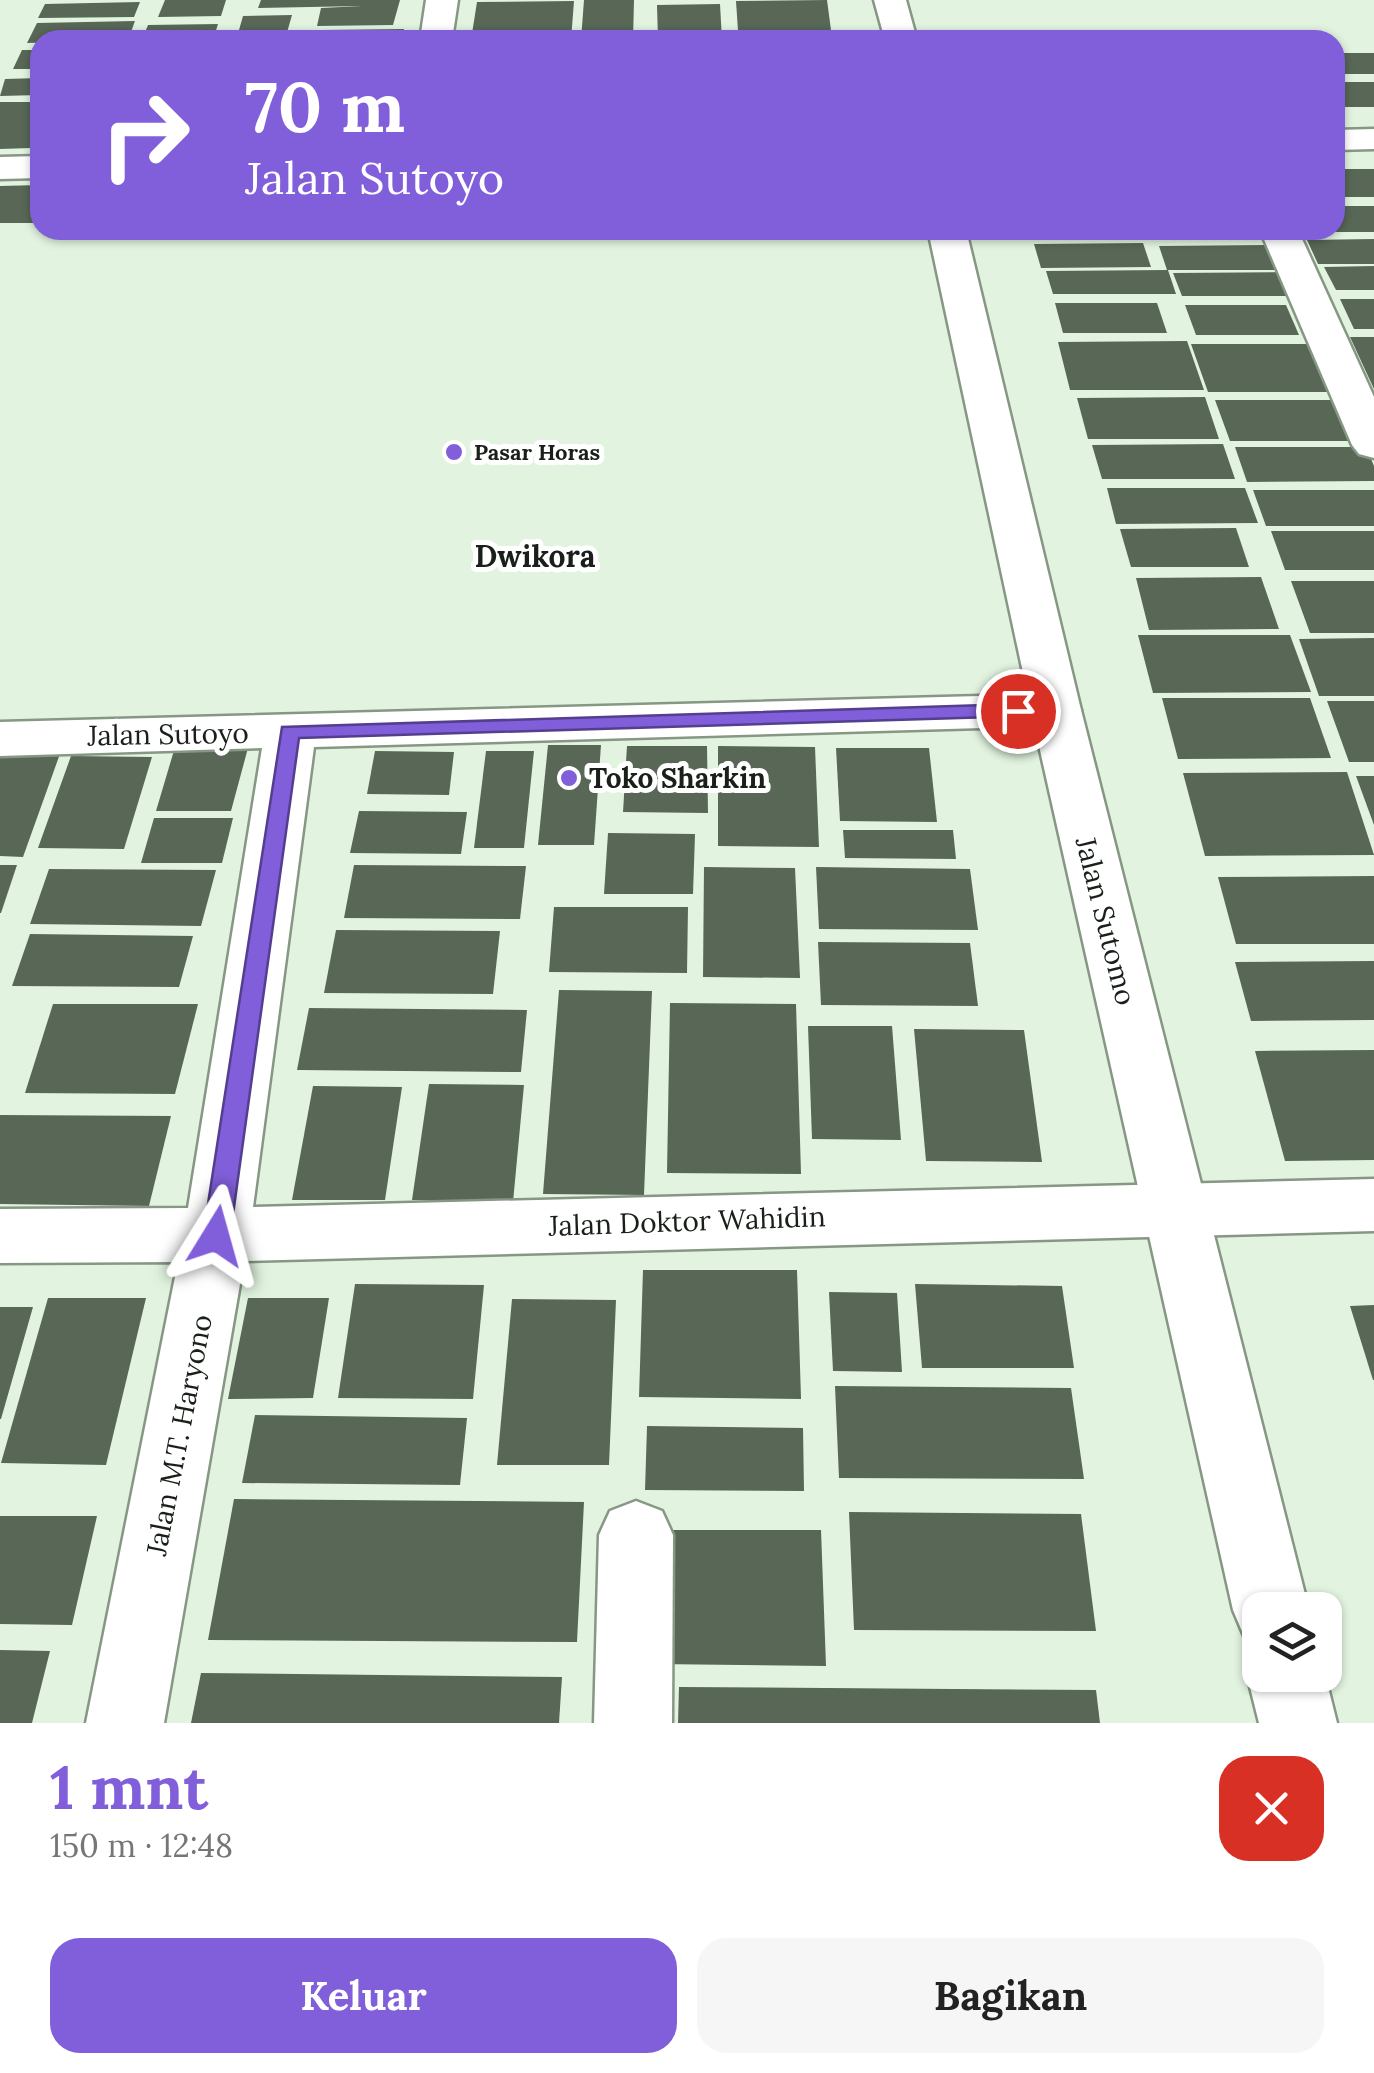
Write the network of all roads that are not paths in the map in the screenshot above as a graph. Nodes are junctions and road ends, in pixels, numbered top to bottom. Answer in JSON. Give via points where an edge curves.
{"nodes":[{"id":1,"x":442,"y":0,"type":"edge"},
{"id":2,"x":890,"y":0,"type":"edge"},
{"id":3,"x":438,"y":30,"type":"edge"},
{"id":4,"x":898,"y":30,"type":"edge"},
{"id":5,"x":1345,"y":140,"type":"edge"},
{"id":6,"x":1374,"y":140,"type":"edge"},
{"id":7,"x":1345,"y":162,"type":"edge"},
{"id":8,"x":1374,"y":163,"type":"edge"},
{"id":9,"x":30,"y":167,"type":"edge"},
{"id":10,"x":0,"y":168,"type":"edge"},
{"id":11,"x":949,"y":240,"type":"edge"},
{"id":12,"x":1283,"y":240,"type":"edge"},
{"id":13,"x":1374,"y":445,"type":"edge"},
{"id":14,"x":1056,"y":710,"type":"junction"},
{"id":15,"x":290,"y":732,"type":"junction"},
{"id":16,"x":0,"y":738,"type":"edge"},
{"id":17,"x":1374,"y":1205,"type":"edge"},
{"id":18,"x":1175,"y":1206,"type":"junction"},
{"id":19,"x":0,"y":1236,"type":"edge"},
{"id":20,"x":216,"y":1236,"type":"junction"},
{"id":21,"x":636,"y":1535,"type":"dead end"},
{"id":22,"x":1267,"y":1592,"type":"edge"},
{"id":23,"x":1290,"y":1692,"type":"edge"},
{"id":24,"x":125,"y":1723,"type":"edge"},
{"id":25,"x":633,"y":1723,"type":"edge"},
{"id":26,"x":1298,"y":1723,"type":"edge"}],
"edges":[{"from":1,"to":3,"type":"street"},
{"from":2,"to":4,"type":"street"},
{"from":5,"to":6,"type":"street"},
{"from":7,"to":8,"type":"street"},
{"from":9,"to":10,"type":"street"},
{"from":11,"to":14,"type":"street","name":"Jalan Sutomo"},
{"from":12,"to":13,"type":"street"},
{"from":14,"to":15,"type":"street","name":"Jalan Sutoyo"},
{"from":14,"to":18,"type":"street","name":"Jalan Sutomo"},
{"from":15,"to":16,"type":"street","name":"Jalan Sutoyo"},
{"from":15,"to":20,"type":"street","name":"Jalan M.T. Haryono"},
{"from":17,"to":18,"type":"street","name":"Jalan Doktor Wahidin"},
{"from":18,"to":20,"type":"street","name":"Jalan Doktor Wahidin"},
{"from":18,"to":22,"type":"street","name":"Jalan Sutomo"},
{"from":19,"to":20,"type":"street","name":"Jalan Doktor Wahidin"},
{"from":20,"to":24,"type":"street","name":"Jalan M.T. Haryono"},
{"from":21,"to":25,"type":"street"},
{"from":23,"to":26,"type":"street"}]}
